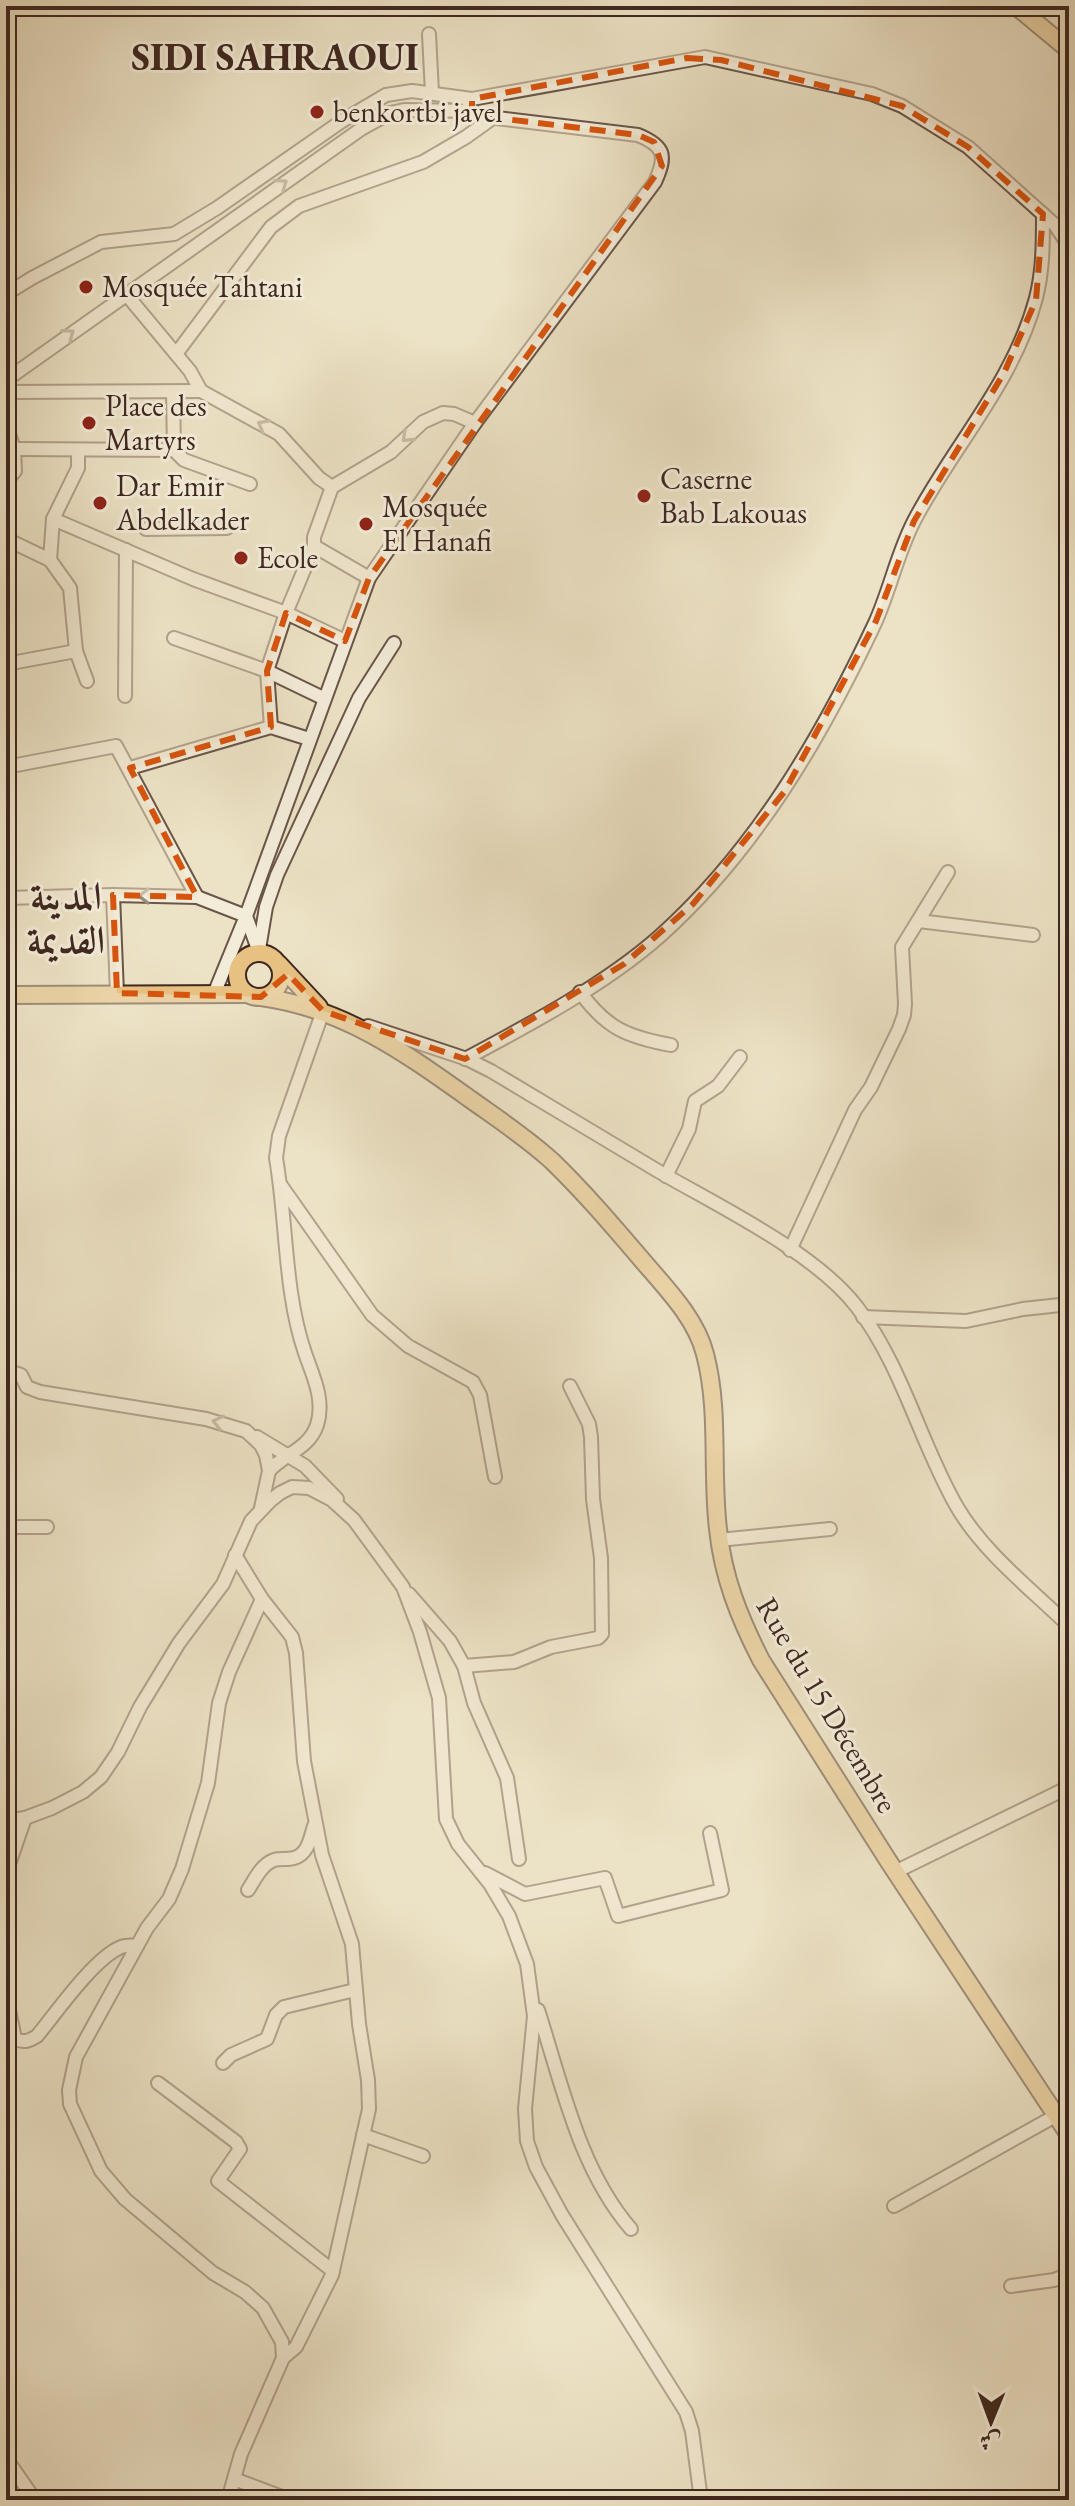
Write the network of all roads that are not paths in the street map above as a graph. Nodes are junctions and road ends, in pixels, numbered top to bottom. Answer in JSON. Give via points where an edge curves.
{"nodes":[{"id":1,"x":1016,"y":6,"type":"edge"},
{"id":2,"x":429,"y":34,"type":"dead end"},
{"id":3,"x":1069,"y":50,"type":"edge"},
{"id":4,"x":432,"y":93,"type":"junction"},
{"id":5,"x":472,"y":105,"type":"junction"},
{"id":6,"x":494,"y":117,"type":"junction"},
{"id":7,"x":1043,"y":214,"type":"junction"},
{"id":8,"x":1069,"y":246,"type":"edge"},
{"id":9,"x":6,"y":294,"type":"edge"},
{"id":10,"x":126,"y":294,"type":"junction"},
{"id":11,"x":176,"y":354,"type":"junction"},
{"id":12,"x":6,"y":380,"type":"edge"},
{"id":13,"x":201,"y":391,"type":"junction"},
{"id":14,"x":6,"y":392,"type":"edge"},
{"id":15,"x":173,"y":392,"type":"junction"},
{"id":16,"x":475,"y":423,"type":"junction"},
{"id":17,"x":6,"y":425,"type":"edge"},
{"id":18,"x":14,"y":449,"type":"junction"},
{"id":19,"x":174,"y":450,"type":"junction"},
{"id":20,"x":78,"y":451,"type":"junction"},
{"id":21,"x":6,"y":482,"type":"edge"},
{"id":22,"x":250,"y":484,"type":"dead end"},
{"id":23,"x":332,"y":487,"type":"junction"},
{"id":24,"x":53,"y":519,"type":"junction"},
{"id":25,"x":227,"y":528,"type":"dead end"},
{"id":26,"x":146,"y":529,"type":"dead end"},
{"id":27,"x":6,"y":539,"type":"edge"},
{"id":28,"x":314,"y":546,"type":"junction"},
{"id":29,"x":126,"y":550,"type":"junction"},
{"id":30,"x":50,"y":560,"type":"junction"},
{"id":31,"x":369,"y":578,"type":"junction"},
{"id":32,"x":286,"y":613,"type":"junction"},
{"id":33,"x":174,"y":638,"type":"dead end"},
{"id":34,"x":345,"y":641,"type":"junction"},
{"id":35,"x":394,"y":643,"type":"dead end"},
{"id":36,"x":76,"y":651,"type":"junction"},
{"id":37,"x":6,"y":664,"type":"edge"},
{"id":38,"x":267,"y":671,"type":"junction"},
{"id":39,"x":87,"y":681,"type":"dead end"},
{"id":40,"x":125,"y":696,"type":"dead end"},
{"id":41,"x":323,"y":698,"type":"junction"},
{"id":42,"x":271,"y":727,"type":"junction"},
{"id":43,"x":309,"y":739,"type":"junction"},
{"id":44,"x":6,"y":767,"type":"edge"},
{"id":45,"x":130,"y":768,"type":"junction"},
{"id":46,"x":948,"y":872,"type":"dead end"},
{"id":47,"x":113,"y":895,"type":"junction"},
{"id":48,"x":197,"y":897,"type":"junction"},
{"id":49,"x":6,"y":898,"type":"edge"},
{"id":50,"x":246,"y":916,"type":"junction"},
{"id":51,"x":919,"y":921,"type":"junction"},
{"id":52,"x":1033,"y":935,"type":"dead end"},
{"id":53,"x":259,"y":952,"type":"junction"},
{"id":54,"x":279,"y":964,"type":"junction"},
{"id":55,"x":580,"y":992,"type":"junction"},
{"id":56,"x":117,"y":993,"type":"junction"},
{"id":57,"x":214,"y":994,"type":"junction"},
{"id":58,"x":6,"y":995,"type":"edge"},
{"id":59,"x":254,"y":996,"type":"junction"},
{"id":60,"x":323,"y":1011,"type":"junction"},
{"id":61,"x":671,"y":1045,"type":"dead end"},
{"id":62,"x":740,"y":1057,"type":"dead end"},
{"id":63,"x":465,"y":1059,"type":"junction"},
{"id":64,"x":666,"y":1176,"type":"junction"},
{"id":65,"x":280,"y":1184,"type":"junction"},
{"id":66,"x":790,"y":1250,"type":"junction"},
{"id":67,"x":1069,"y":1304,"type":"edge"},
{"id":68,"x":863,"y":1317,"type":"junction"},
{"id":69,"x":6,"y":1370,"type":"edge"},
{"id":70,"x":570,"y":1386,"type":"dead end"},
{"id":71,"x":246,"y":1431,"type":"junction"},
{"id":72,"x":289,"y":1456,"type":"junction"},
{"id":73,"x":269,"y":1471,"type":"junction"},
{"id":74,"x":495,"y":1477,"type":"dead end"},
{"id":75,"x":260,"y":1511,"type":"junction"},
{"id":76,"x":354,"y":1520,"type":"junction"},
{"id":77,"x":6,"y":1527,"type":"edge"},
{"id":78,"x":47,"y":1527,"type":"dead end"},
{"id":79,"x":830,"y":1529,"type":"dead end"},
{"id":80,"x":719,"y":1540,"type":"junction"},
{"id":81,"x":235,"y":1555,"type":"junction"},
{"id":82,"x":403,"y":1587,"type":"junction"},
{"id":83,"x":262,"y":1599,"type":"junction"},
{"id":84,"x":1069,"y":1626,"type":"edge"},
{"id":85,"x":464,"y":1666,"type":"junction"},
{"id":86,"x":1069,"y":1787,"type":"edge"},
{"id":87,"x":25,"y":1818,"type":"junction"},
{"id":88,"x":315,"y":1820,"type":"junction"},
{"id":89,"x":6,"y":1821,"type":"edge"},
{"id":90,"x":710,"y":1833,"type":"dead end"},
{"id":91,"x":519,"y":1859,"type":"dead end"},
{"id":92,"x":478,"y":1869,"type":"junction"},
{"id":93,"x":895,"y":1872,"type":"junction"},
{"id":94,"x":6,"y":1873,"type":"edge"},
{"id":95,"x":248,"y":1890,"type":"dead end"},
{"id":96,"x":137,"y":1946,"type":"junction"},
{"id":97,"x":530,"y":1988,"type":"junction"},
{"id":98,"x":355,"y":1990,"type":"junction"},
{"id":99,"x":7,"y":2000,"type":"edge"},
{"id":100,"x":223,"y":2063,"type":"dead end"},
{"id":101,"x":158,"y":2083,"type":"dead end"},
{"id":102,"x":1057,"y":2115,"type":"junction"},
{"id":103,"x":363,"y":2135,"type":"junction"},
{"id":104,"x":1069,"y":2135,"type":"edge"},
{"id":105,"x":423,"y":2156,"type":"dead end"},
{"id":106,"x":894,"y":2206,"type":"dead end"},
{"id":107,"x":631,"y":2229,"type":"dead end"},
{"id":108,"x":333,"y":2271,"type":"junction"},
{"id":109,"x":1069,"y":2274,"type":"edge"},
{"id":110,"x":1011,"y":2286,"type":"dead end"},
{"id":111,"x":283,"y":2358,"type":"junction"},
{"id":112,"x":6,"y":2462,"type":"edge"},
{"id":113,"x":234,"y":2479,"type":"junction"},
{"id":114,"x":35,"y":2500,"type":"edge"},
{"id":115,"x":228,"y":2500,"type":"edge"},
{"id":116,"x":290,"y":2500,"type":"edge"},
{"id":117,"x":701,"y":2500,"type":"edge"}],
"edges":[{"from":1,"to":3,"type":"main road"},
{"from":2,"to":4,"type":"street"},
{"from":4,"to":5,"type":"street"},
{"from":4,"to":9,"type":"street","via":[[397,92],[373,101],[174,234],[101,242]]},
{"from":5,"to":6,"type":"street","via":[[480,116]]},
{"from":5,"to":7,"type":"street","via":[[687,58],[721,60],[872,94],[902,106],[968,147]]},
{"from":10,"to":5,"type":"street","one_way":true,"via":[[390,113]]},
{"from":6,"to":11,"type":"street","via":[[423,162],[299,206],[271,227]]},
{"from":6,"to":16,"type":"street","via":[[638,135],[663,153],[655,182]]},
{"from":7,"to":8,"type":"street"},
{"from":7,"to":55,"type":"street","via":[[1041,276],[1025,330],[970,433],[914,521],[876,621],[785,791],[693,904],[659,937]]},
{"from":10,"to":11,"type":"street"},
{"from":12,"to":10,"type":"street","one_way":true},
{"from":11,"to":13,"type":"street"},
{"from":13,"to":15,"type":"street"},
{"from":23,"to":13,"type":"street","one_way":true,"via":[[279,434]]},
{"from":14,"to":15,"type":"street"},
{"from":15,"to":19,"type":"street"},
{"from":16,"to":23,"type":"street","one_way":true,"via":[[443,413]]},
{"from":16,"to":31,"type":"street"},
{"from":17,"to":18,"type":"street"},
{"from":18,"to":20,"type":"street"},
{"from":18,"to":21,"type":"street","via":[[15,471]]},
{"from":19,"to":20,"type":"street"},
{"from":19,"to":22,"type":"street","via":[[184,460]]},
{"from":20,"to":24,"type":"street","via":[[78,468]]},
{"from":23,"to":28,"type":"street"},
{"from":24,"to":29,"type":"street"},
{"from":24,"to":30,"type":"street"},
{"from":25,"to":26,"type":"street"},
{"from":27,"to":30,"type":"street"},
{"from":28,"to":31,"type":"street"},
{"from":28,"to":32,"type":"street"},
{"from":29,"to":32,"type":"street"},
{"from":29,"to":40,"type":"street"},
{"from":30,"to":36,"type":"street","via":[[70,588]]},
{"from":31,"to":34,"type":"street"},
{"from":32,"to":34,"type":"street"},
{"from":32,"to":38,"type":"street"},
{"from":33,"to":38,"type":"street"},
{"from":34,"to":41,"type":"street"},
{"from":35,"to":53,"type":"street","via":[[359,698],[277,875]]},
{"from":36,"to":37,"type":"street"},
{"from":36,"to":39,"type":"street"},
{"from":38,"to":41,"type":"street"},
{"from":38,"to":42,"type":"street"},
{"from":41,"to":43,"type":"street"},
{"from":42,"to":43,"type":"street"},
{"from":42,"to":45,"type":"street"},
{"from":43,"to":50,"type":"street"},
{"from":44,"to":45,"type":"street","via":[[116,746]]},
{"from":45,"to":48,"type":"street"},
{"from":46,"to":51,"type":"street"},
{"from":48,"to":47,"type":"street","one_way":true},
{"from":47,"to":49,"type":"street"},
{"from":47,"to":56,"type":"street"},
{"from":48,"to":50,"type":"street"},
{"from":50,"to":53,"type":"street"},
{"from":50,"to":57,"type":"street"},
{"from":51,"to":52,"type":"street"},
{"from":51,"to":66,"type":"street","via":[[902,947],[904,1015]]},
{"from":53,"to":54,"type":"main road"},
{"from":53,"to":59,"type":"main road","via":[[245,957],[237,969],[237,983]]},
{"from":54,"to":59,"type":"main road","via":[[279,986],[268,996]]},
{"from":54,"to":60,"type":"main road"},
{"from":55,"to":61,"type":"street","via":[[606,1023],[639,1039]]},
{"from":55,"to":63,"type":"street"},
{"from":56,"to":57,"type":"main road","name":"Rue du 15 Décembre"},
{"from":56,"to":58,"type":"main road","name":"Rue du 15 Décembre"},
{"from":57,"to":59,"type":"main road","name":"Rue du 15 Décembre"},
{"from":59,"to":60,"type":"main road","name":"Rue du 15 Décembre"},
{"from":60,"to":63,"type":"street"},
{"from":60,"to":65,"type":"street","via":[[279,1136]]},
{"from":60,"to":80,"type":"main road","name":"Rue du 15 Décembre","via":[[424,1066],[529,1142],[590,1199],[674,1298],[693,1325],[710,1374]]},
{"from":62,"to":64,"type":"street","via":[[718,1086],[695,1101],[689,1129]]},
{"from":63,"to":64,"type":"street"},
{"from":64,"to":66,"type":"street"},
{"from":65,"to":72,"type":"street","via":[[297,1320],[319,1394],[317,1425]]},
{"from":65,"to":74,"type":"street","via":[[372,1315],[408,1346],[473,1382]]},
{"from":66,"to":68,"type":"street","via":[[833,1279]]},
{"from":67,"to":68,"type":"street","via":[[966,1321]]},
{"from":68,"to":84,"type":"street","via":[[904,1387],[932,1457],[964,1516]]},
{"from":71,"to":69,"type":"street","one_way":true,"via":[[206,1419],[40,1392]]},
{"from":70,"to":85,"type":"street","via":[[591,1437],[602,1634],[514,1662]]},
{"from":71,"to":72,"type":"street"},
{"from":71,"to":73,"type":"street","via":[[261,1445]]},
{"from":72,"to":73,"type":"street"},
{"from":72,"to":76,"type":"street","via":[[305,1466]]},
{"from":73,"to":75,"type":"street"},
{"from":75,"to":76,"type":"street","via":[[292,1487],[309,1488]]},
{"from":75,"to":81,"type":"street"},
{"from":76,"to":82,"type":"street"},
{"from":77,"to":78,"type":"street"},
{"from":79,"to":80,"type":"street"},
{"from":80,"to":93,"type":"main road","name":"Rue du 15 Décembre","via":[[731,1595],[761,1660]]},
{"from":81,"to":83,"type":"street"},
{"from":81,"to":87,"type":"street","via":[[223,1584],[179,1643],[101,1777],[83,1792]]},
{"from":82,"to":85,"type":"street","via":[[450,1641]]},
{"from":82,"to":92,"type":"street","via":[[439,1698],[446,1819]]},
{"from":83,"to":88,"type":"street","via":[[292,1637],[296,1653],[304,1761]]},
{"from":83,"to":96,"type":"street","via":[[219,1703],[208,1783],[182,1869]]},
{"from":85,"to":91,"type":"street","via":[[507,1778]]},
{"from":86,"to":93,"type":"street"},
{"from":87,"to":89,"type":"street"},
{"from":87,"to":94,"type":"street"},
{"from":88,"to":95,"type":"street","via":[[302,1854],[262,1868]]},
{"from":88,"to":98,"type":"street","via":[[352,1944]]},
{"from":90,"to":92,"type":"street","via":[[722,1890],[618,1916],[605,1878],[525,1894]]},
{"from":92,"to":97,"type":"street","via":[[509,1916]]},
{"from":93,"to":102,"type":"main road","name":"Rue du 15 Décembre"},
{"from":96,"to":99,"type":"street","via":[[112,1951],[29,2041],[15,2039]]},
{"from":96,"to":111,"type":"street","via":[[76,2057],[70,2104],[101,2171],[125,2199],[263,2308],[282,2342]]},
{"from":97,"to":107,"type":"street","via":[[590,2165]]},
{"from":97,"to":117,"type":"street","via":[[534,2016],[527,2141],[562,2215],[686,2412]]},
{"from":98,"to":100,"type":"street","via":[[284,2007],[267,2039]]},
{"from":98,"to":103,"type":"street","via":[[368,2080]]},
{"from":101,"to":108,"type":"street","via":[[236,2142],[240,2149],[218,2181]]},
{"from":102,"to":104,"type":"main road","name":"Rue du 15 Décembre"},
{"from":102,"to":106,"type":"street"},
{"from":103,"to":105,"type":"street"},
{"from":103,"to":108,"type":"street"},
{"from":108,"to":111,"type":"street","via":[[296,2347]]},
{"from":109,"to":110,"type":"street"},
{"from":111,"to":113,"type":"street"},
{"from":112,"to":114,"type":"street"},
{"from":113,"to":115,"type":"street"},
{"from":113,"to":116,"type":"street"}]}
